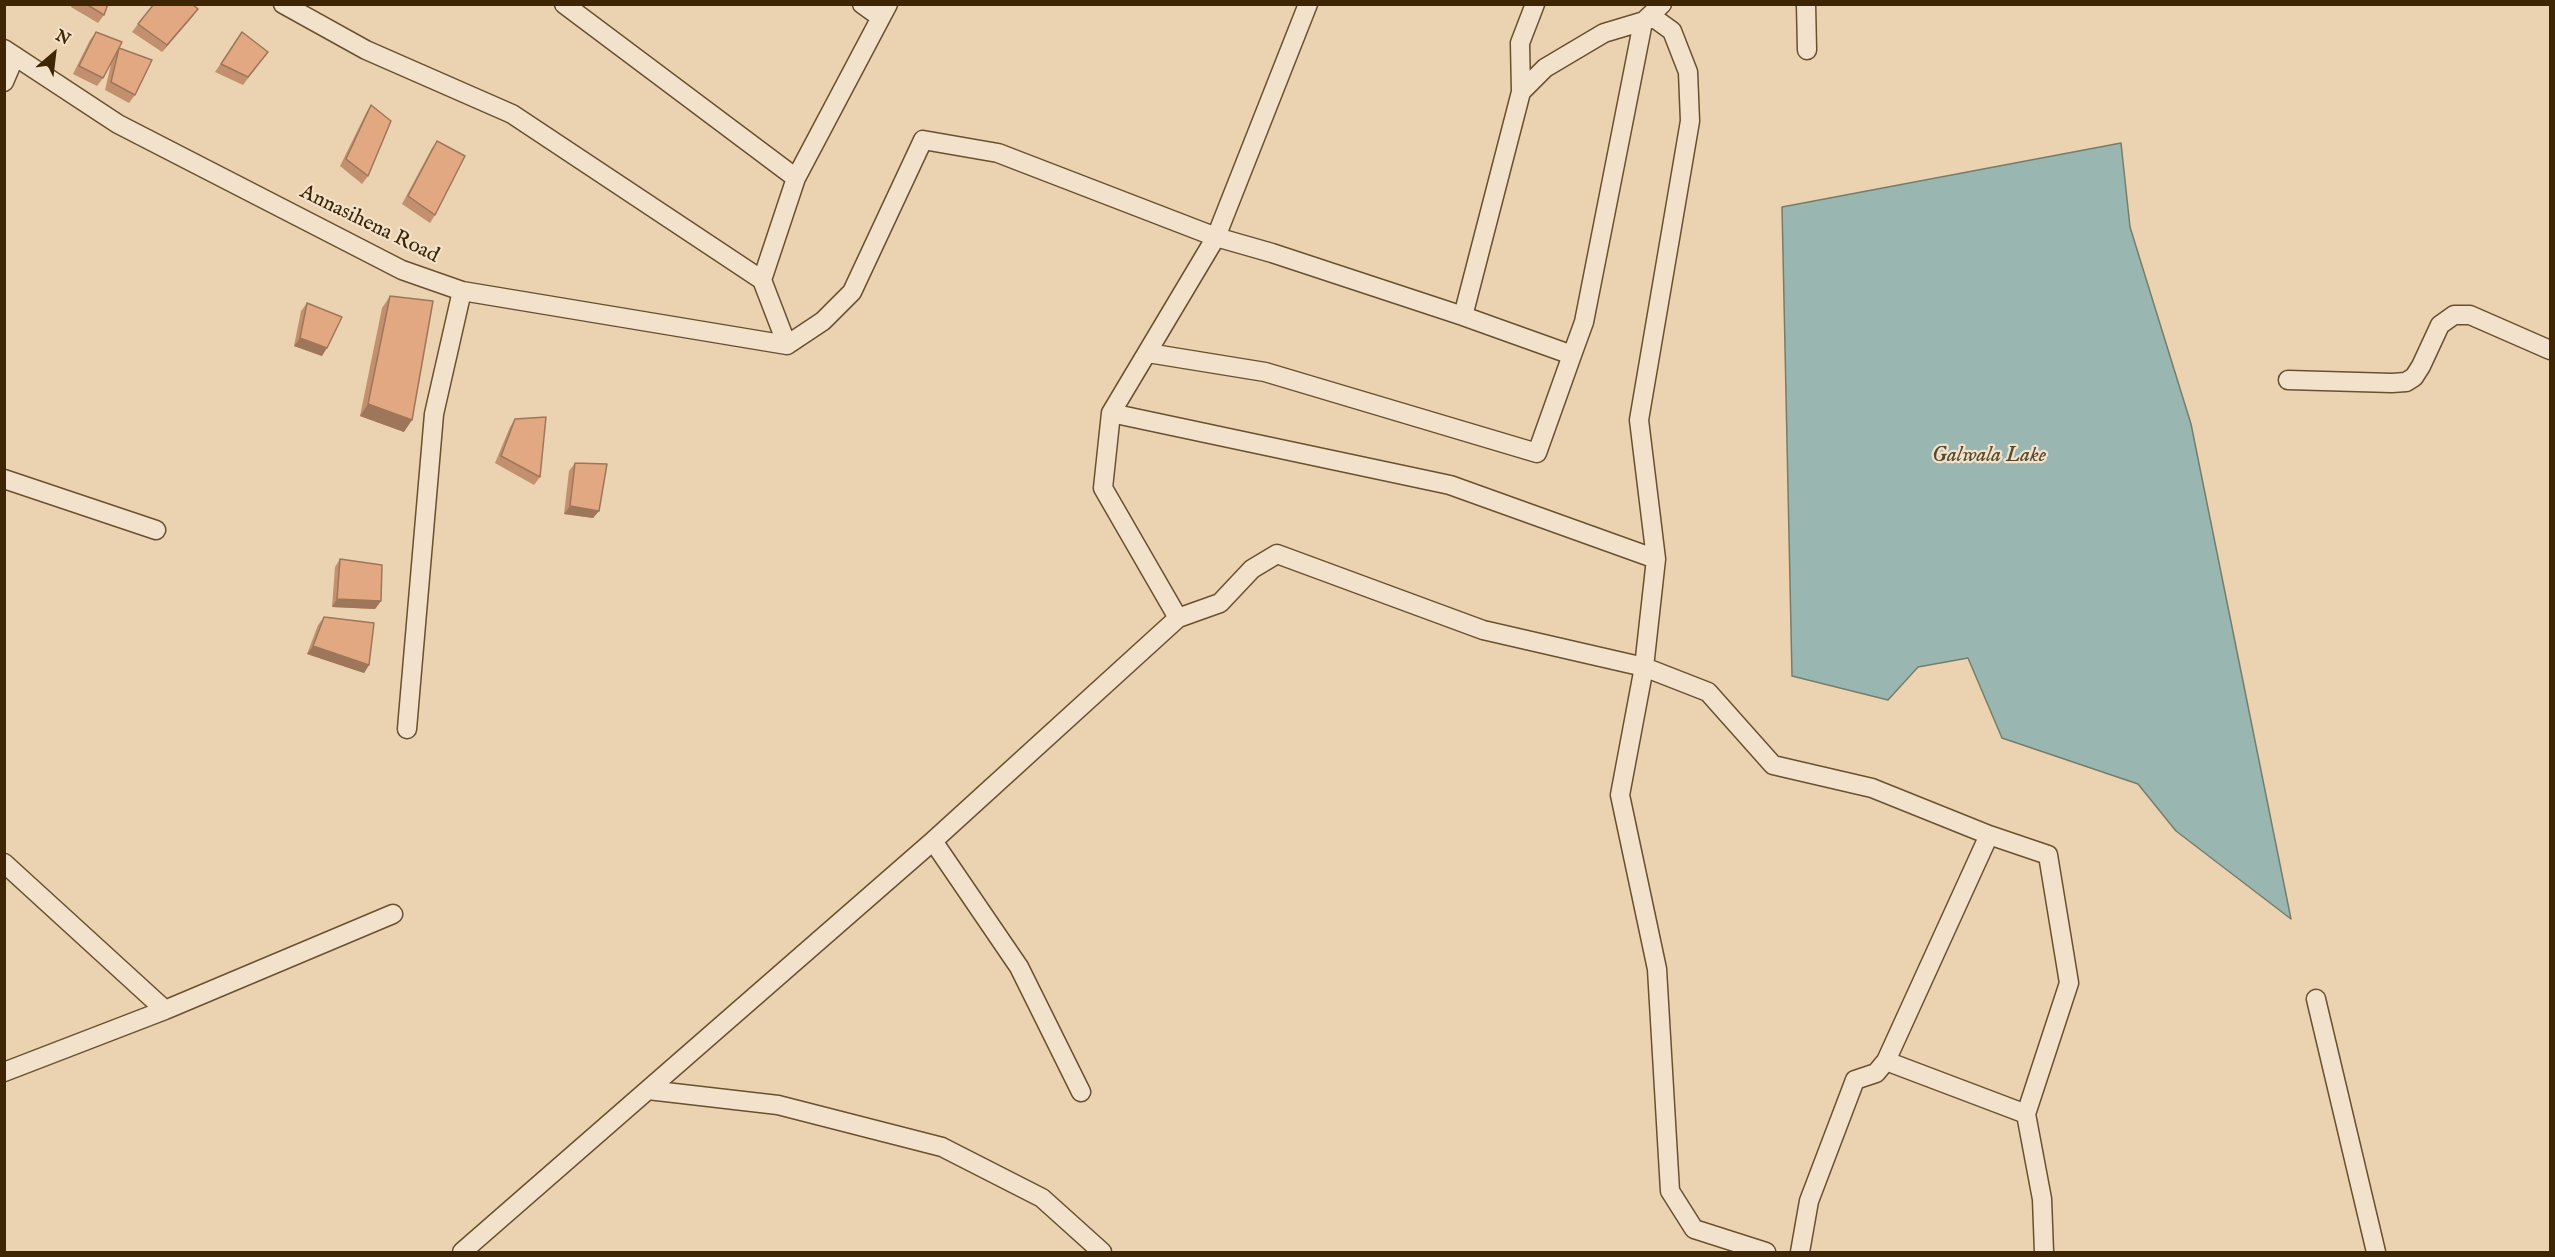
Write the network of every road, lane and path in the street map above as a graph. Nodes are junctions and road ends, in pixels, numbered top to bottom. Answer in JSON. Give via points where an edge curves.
{"nodes":[{"id":1,"x":283,"y":4,"type":"edge"},
{"id":2,"x":564,"y":4,"type":"edge"},
{"id":3,"x":862,"y":4,"type":"edge"},
{"id":4,"x":1308,"y":4,"type":"edge"},
{"id":5,"x":1535,"y":4,"type":"edge"},
{"id":6,"x":1662,"y":4,"type":"edge"},
{"id":7,"x":1806,"y":4,"type":"edge"},
{"id":8,"x":884,"y":11,"type":"edge"},
{"id":9,"x":1643,"y":22,"type":"junction"},
{"id":10,"x":1807,"y":50,"type":"dead end"},
{"id":11,"x":10,"y":53,"type":"edge"},
{"id":12,"x":4,"y":82,"type":"edge"},
{"id":13,"x":1521,"y":92,"type":"junction"},
{"id":14,"x":796,"y":178,"type":"junction"},
{"id":15,"x":1216,"y":237,"type":"junction"},
{"id":16,"x":762,"y":280,"type":"junction"},
{"id":17,"x":462,"y":291,"type":"junction"},
{"id":18,"x":1463,"y":316,"type":"junction"},
{"id":19,"x":787,"y":345,"type":"junction"},
{"id":20,"x":2550,"y":350,"type":"edge"},
{"id":21,"x":1148,"y":352,"type":"junction"},
{"id":22,"x":1572,"y":355,"type":"junction"},
{"id":23,"x":2288,"y":380,"type":"dead end"},
{"id":24,"x":1111,"y":413,"type":"junction"},
{"id":25,"x":4,"y":479,"type":"edge"},
{"id":26,"x":156,"y":530,"type":"dead end"},
{"id":27,"x":1656,"y":559,"type":"junction"},
{"id":28,"x":1178,"y":618,"type":"junction"},
{"id":29,"x":1644,"y":667,"type":"junction"},
{"id":30,"x":407,"y":729,"type":"dead end"},
{"id":31,"x":1989,"y":835,"type":"junction"},
{"id":32,"x":933,"y":841,"type":"junction"},
{"id":33,"x":4,"y":863,"type":"edge"},
{"id":34,"x":393,"y":914,"type":"dead end"},
{"id":35,"x":2316,"y":999,"type":"dead end"},
{"id":36,"x":165,"y":1010,"type":"junction"},
{"id":37,"x":1886,"y":1061,"type":"junction"},
{"id":38,"x":4,"y":1072,"type":"edge"},
{"id":39,"x":648,"y":1090,"type":"junction"},
{"id":40,"x":1081,"y":1092,"type":"dead end"},
{"id":41,"x":2026,"y":1114,"type":"junction"},
{"id":42,"x":462,"y":1252,"type":"edge"},
{"id":43,"x":1102,"y":1252,"type":"edge"},
{"id":44,"x":1766,"y":1252,"type":"edge"},
{"id":45,"x":1800,"y":1252,"type":"edge"},
{"id":46,"x":2044,"y":1252,"type":"edge"},
{"id":47,"x":2376,"y":1252,"type":"edge"}],
"edges":[{"from":1,"to":16,"type":"street","via":[[366,50],[512,114]]},
{"from":2,"to":14,"type":"street"},
{"from":3,"to":8,"type":"street"},
{"from":4,"to":15,"type":"street"},
{"from":5,"to":13,"type":"street","via":[[1520,43]]},
{"from":6,"to":9,"type":"street"},
{"from":7,"to":10,"type":"street"},
{"from":8,"to":14,"type":"street"},
{"from":9,"to":13,"type":"street","via":[[1604,33],[1545,68]]},
{"from":9,"to":22,"type":"street","via":[[1584,322]]},
{"from":9,"to":27,"type":"street","via":[[1654,18],[1672,31],[1688,72],[1690,121],[1639,420]]},
{"from":11,"to":12,"type":"street"},
{"from":11,"to":17,"type":"street","name":"Annasihena Road","via":[[118,124],[402,270]]},
{"from":13,"to":18,"type":"street"},
{"from":14,"to":16,"type":"street"},
{"from":15,"to":18,"type":"street"},
{"from":15,"to":19,"type":"street","via":[[998,153],[924,140],[852,292],[823,321]]},
{"from":15,"to":21,"type":"street"},
{"from":16,"to":19,"type":"street"},
{"from":17,"to":19,"type":"street","name":"Annasihena Road"},
{"from":17,"to":30,"type":"street","via":[[434,414]]},
{"from":18,"to":22,"type":"street"},
{"from":20,"to":23,"type":"street","via":[[2470,315],[2454,315],[2440,325],[2421,366],[2406,382]]},
{"from":21,"to":22,"type":"street","via":[[1266,372],[1537,453]]},
{"from":21,"to":24,"type":"street"},
{"from":24,"to":27,"type":"street","via":[[1450,485]]},
{"from":24,"to":28,"type":"street","via":[[1103,488]]},
{"from":25,"to":26,"type":"street"},
{"from":27,"to":29,"type":"street"},
{"from":28,"to":29,"type":"street","via":[[1220,603],[1252,569],[1277,554],[1483,630]]},
{"from":28,"to":32,"type":"street"},
{"from":29,"to":31,"type":"street","via":[[1708,692],[1773,765],[1872,788]]},
{"from":29,"to":44,"type":"street","via":[[1620,795],[1657,969],[1670,1191],[1694,1229]]},
{"from":31,"to":37,"type":"street"},
{"from":31,"to":41,"type":"street","via":[[2048,855],[2069,983]]},
{"from":32,"to":39,"type":"street"},
{"from":32,"to":40,"type":"street","via":[[1020,967]]},
{"from":33,"to":36,"type":"street"},
{"from":34,"to":36,"type":"street"},
{"from":35,"to":47,"type":"street"},
{"from":36,"to":38,"type":"street"},
{"from":37,"to":41,"type":"street"},
{"from":37,"to":45,"type":"street","via":[[1876,1073],[1855,1080],[1809,1201]]},
{"from":39,"to":42,"type":"street"},
{"from":39,"to":43,"type":"street","via":[[778,1105],[942,1147],[1042,1198]]},
{"from":41,"to":46,"type":"street","via":[[2042,1199]]}]}
